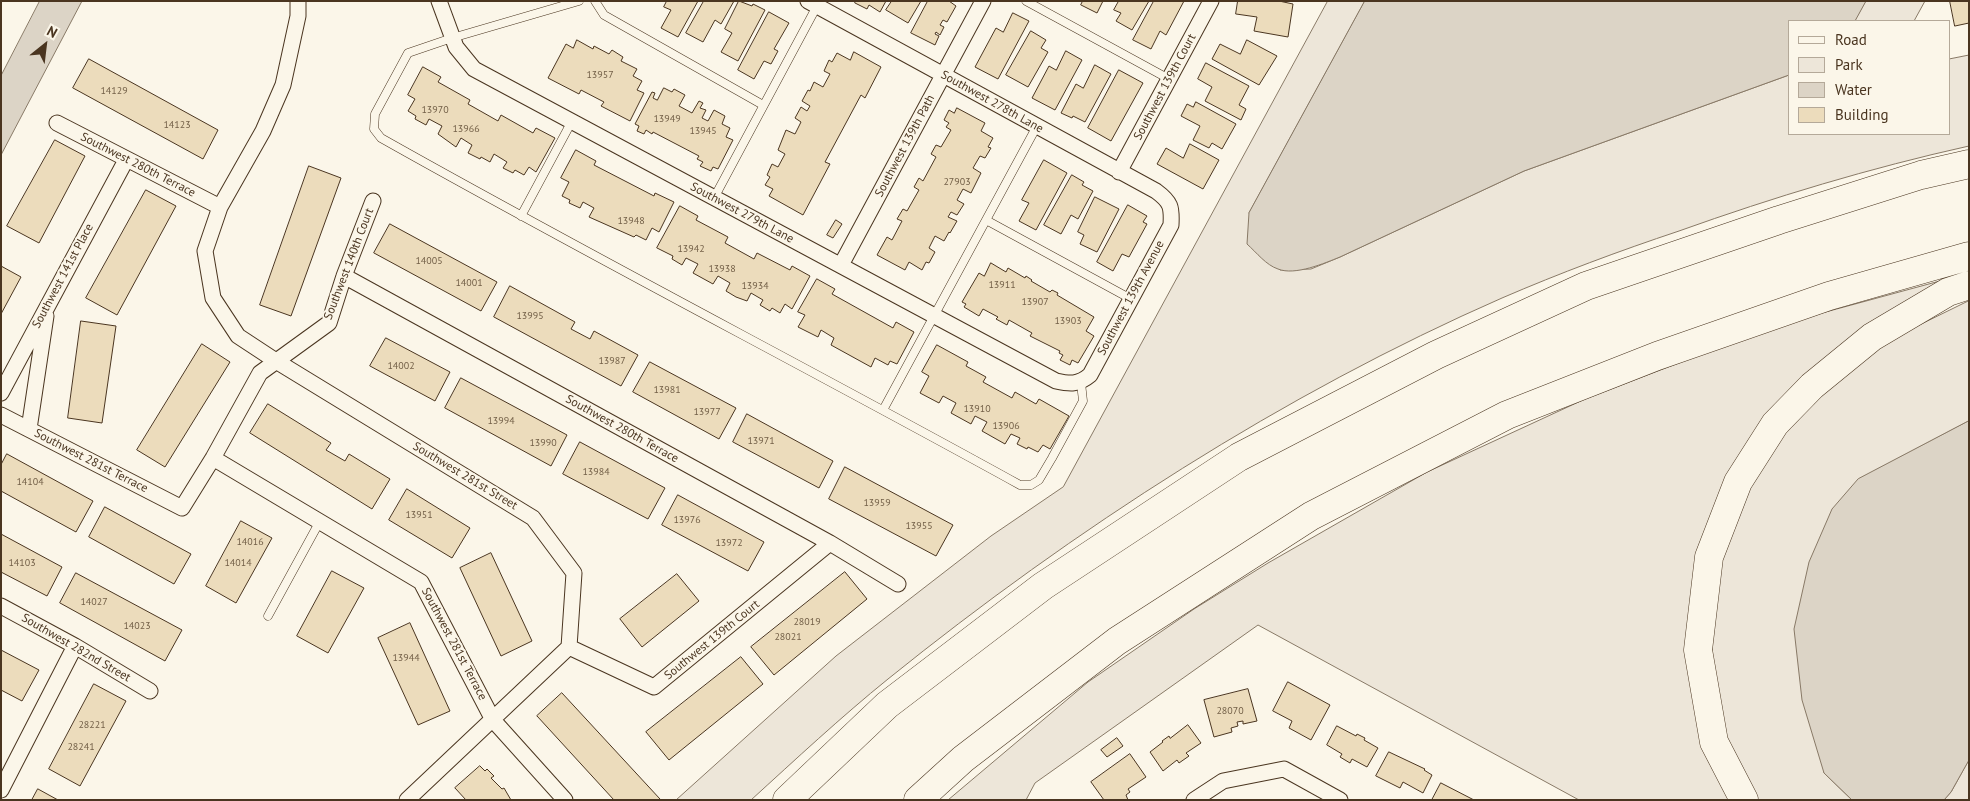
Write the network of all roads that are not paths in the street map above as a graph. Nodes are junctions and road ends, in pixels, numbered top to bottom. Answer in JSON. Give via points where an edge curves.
{"nodes":[{"id":1,"x":298,"y":1,"type":"edge"},
{"id":2,"x":439,"y":1,"type":"edge"},
{"id":3,"x":579,"y":1,"type":"edge"},
{"id":4,"x":595,"y":1,"type":"edge"},
{"id":5,"x":983,"y":1,"type":"edge"},
{"id":6,"x":1026,"y":1,"type":"edge"},
{"id":7,"x":1210,"y":1,"type":"edge"},
{"id":8,"x":812,"y":4,"type":"edge"},
{"id":9,"x":452,"y":38,"type":"junction"},
{"id":10,"x":943,"y":75,"type":"junction"},
{"id":11,"x":1169,"y":79,"type":"junction"},
{"id":12,"x":763,"y":105,"type":"junction"},
{"id":13,"x":572,"y":121,"type":"junction"},
{"id":14,"x":57,"y":123,"type":"dead end"},
{"id":15,"x":1037,"y":126,"type":"junction"},
{"id":16,"x":126,"y":160,"type":"junction"},
{"id":17,"x":1969,"y":164,"type":"edge"},
{"id":18,"x":1119,"y":172,"type":"junction"},
{"id":19,"x":714,"y":198,"type":"junction"},
{"id":20,"x":373,"y":201,"type":"dead end"},
{"id":21,"x":220,"y":207,"type":"junction"},
{"id":22,"x":1172,"y":209,"type":"joint"},
{"id":23,"x":521,"y":216,"type":"junction"},
{"id":24,"x":986,"y":220,"type":"junction"},
{"id":25,"x":1969,"y":256,"type":"edge"},
{"id":26,"x":841,"y":265,"type":"junction"},
{"id":27,"x":344,"y":276,"type":"junction"},
{"id":28,"x":1969,"y":285,"type":"edge"},
{"id":29,"x":1131,"y":299,"type":"junction"},
{"id":30,"x":47,"y":304,"type":"junction"},
{"id":31,"x":934,"y":315,"type":"junction"},
{"id":32,"x":276,"y":361,"type":"junction"},
{"id":33,"x":1081,"y":382,"type":"junction"},
{"id":34,"x":1,"y":392,"type":"edge"},
{"id":35,"x":883,"y":410,"type":"junction"},
{"id":36,"x":1,"y":415,"type":"edge"},
{"id":37,"x":29,"y":429,"type":"junction"},
{"id":38,"x":213,"y":458,"type":"junction"},
{"id":39,"x":320,"y":521,"type":"junction"},
{"id":40,"x":830,"y":543,"type":"junction"},
{"id":41,"x":898,"y":584,"type":"dead end"},
{"id":42,"x":1,"y":606,"type":"edge"},
{"id":43,"x":268,"y":616,"type":"dead end"},
{"id":44,"x":75,"y":646,"type":"junction"},
{"id":45,"x":569,"y":646,"type":"junction"},
{"id":46,"x":150,"y":691,"type":"dead end"},
{"id":47,"x":494,"y":720,"type":"junction"},
{"id":48,"x":1,"y":790,"type":"edge"},
{"id":49,"x":407,"y":800,"type":"edge"},
{"id":50,"x":565,"y":800,"type":"edge"},
{"id":51,"x":787,"y":800,"type":"edge"},
{"id":52,"x":918,"y":800,"type":"edge"},
{"id":53,"x":1194,"y":800,"type":"edge"},
{"id":54,"x":1340,"y":800,"type":"edge"},
{"id":55,"x":1744,"y":800,"type":"edge"}],
"edges":[{"from":1,"to":21,"type":"street","via":[[298,16],[283,85],[263,131]]},
{"from":2,"to":9,"type":"street","name":"Southwest 279th Lane"},
{"from":3,"to":9,"type":"lane"},
{"from":4,"to":12,"type":"lane","via":[[604,15]]},
{"from":5,"to":10,"type":"street","name":"Southwest 139th Path"},
{"from":6,"to":11,"type":"lane"},
{"from":7,"to":11,"type":"street","name":"Southwest 139th Court"},
{"from":8,"to":10,"type":"street","name":"Southwest 278th Lane"},
{"from":8,"to":12,"type":"lane"},
{"from":9,"to":13,"type":"street","name":"Southwest 279th Lane","via":[[456,48],[474,69]]},
{"from":9,"to":23,"type":"lane","via":[[408,53],[375,114],[374,129],[381,138]]},
{"from":10,"to":15,"type":"street","name":"Southwest 278th Lane"},
{"from":10,"to":26,"type":"street","name":"Southwest 139th Path"},
{"from":11,"to":18,"type":"street","name":"Southwest 139th Court"},
{"from":12,"to":19,"type":"lane"},
{"from":13,"to":19,"type":"street","name":"Southwest 279th Lane"},
{"from":13,"to":23,"type":"lane"},
{"from":14,"to":16,"type":"street","name":"Southwest 280th Terrace"},
{"from":15,"to":18,"type":"street","name":"Southwest 278th Lane"},
{"from":15,"to":24,"type":"lane"},
{"from":16,"to":21,"type":"street","name":"Southwest 280th Terrace"},
{"from":16,"to":30,"type":"street","name":"Southwest 141st Place"},
{"from":17,"to":51,"type":"highway","via":[[1911,178],[1779,220],[1586,286],[1436,355],[1239,457],[1042,586],[887,705]]},
{"from":18,"to":22,"type":"street","name":"Southwest 278th Lane","via":[[1156,191]]},
{"from":19,"to":26,"type":"street","name":"Southwest 279th Lane"},
{"from":20,"to":27,"type":"street","name":"Southwest 140th Court"},
{"from":21,"to":32,"type":"street","name":"Southwest 281st Street","via":[[205,251],[213,298],[238,336]]},
{"from":22,"to":29,"type":"street","name":"Southwest 139th Avenue","via":[[1171,225]]},
{"from":23,"to":35,"type":"lane"},
{"from":24,"to":29,"type":"lane"},
{"from":24,"to":31,"type":"lane"},
{"from":25,"to":52,"type":"highway","via":[[1828,296],[1657,356],[1507,415],[1319,512],[1117,641],[964,759]]},
{"from":26,"to":31,"type":"street","name":"Southwest 279th Lane"},
{"from":27,"to":32,"type":"street","name":"Southwest 140th Court","via":[[329,323]]},
{"from":27,"to":40,"type":"street","name":"Southwest 280th Terrace"},
{"from":28,"to":55,"type":"highway","via":[[1948,292],[1872,338],[1812,386],[1775,424],[1738,482],[1709,557],[1698,650],[1714,742]]},
{"from":29,"to":33,"type":"street","name":"Southwest 139th Avenue","via":[[1090,375]]},
{"from":30,"to":34,"type":"street","name":"Southwest 141st Place"},
{"from":30,"to":37,"type":"street"},
{"from":31,"to":33,"type":"street","name":"Southwest 279th Lane","via":[[1056,381]]},
{"from":31,"to":35,"type":"lane"},
{"from":32,"to":38,"type":"street","via":[[260,373]]},
{"from":32,"to":45,"type":"street","name":"Southwest 281st Street","via":[[534,518],[574,573]]},
{"from":33,"to":35,"type":"lane","via":[[1083,401],[1039,480],[1020,486]]},
{"from":36,"to":37,"type":"street","name":"Southwest 281st Terrace"},
{"from":37,"to":38,"type":"street","name":"Southwest 281st Terrace","via":[[182,508]]},
{"from":38,"to":39,"type":"street","name":"Southwest 281st Terrace"},
{"from":39,"to":43,"type":"lane"},
{"from":39,"to":47,"type":"street","name":"Southwest 281st Terrace","via":[[421,582]]},
{"from":40,"to":41,"type":"street","name":"Southwest 280th Terrace"},
{"from":40,"to":45,"type":"street","name":"Southwest 139th Court","via":[[654,687]]},
{"from":42,"to":44,"type":"street","name":"Southwest 282nd Street"},
{"from":44,"to":46,"type":"street","name":"Southwest 282nd Street"},
{"from":44,"to":48,"type":"street"},
{"from":45,"to":47,"type":"street"},
{"from":47,"to":49,"type":"street"},
{"from":47,"to":50,"type":"street","name":"Southwest 281st Terrace"},
{"from":53,"to":54,"type":"street","via":[[1223,781],[1284,769]]}]}
